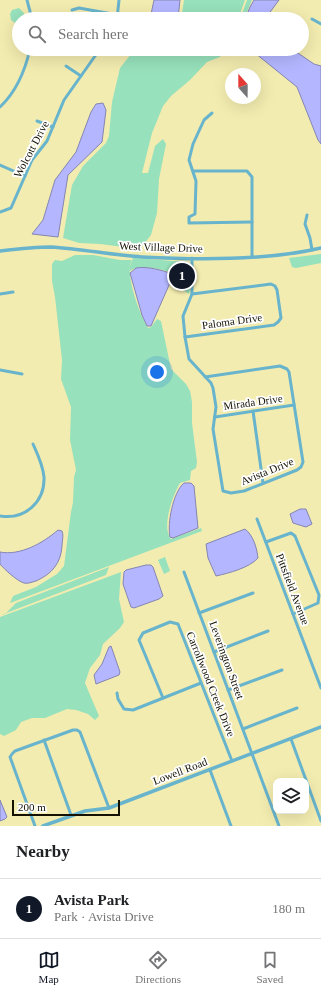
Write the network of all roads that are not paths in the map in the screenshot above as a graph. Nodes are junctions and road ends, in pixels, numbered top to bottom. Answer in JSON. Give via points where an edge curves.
{"nodes":[{"id":1,"x":27,"y":0,"type":"edge"},
{"id":2,"x":119,"y":0,"type":"edge"},
{"id":3,"x":72,"y":10,"type":"dead end"},
{"id":4,"x":30,"y":12,"type":"edge"},
{"id":5,"x":96,"y":12,"type":"edge"},
{"id":6,"x":118,"y":12,"type":"edge"},
{"id":7,"x":312,"y":19,"type":"dead end"},
{"id":8,"x":321,"y":24,"type":"edge"},
{"id":9,"x":29,"y":56,"type":"edge"},
{"id":10,"x":95,"y":56,"type":"edge"},
{"id":11,"x":66,"y":66,"type":"dead end"},
{"id":12,"x":81,"y":76,"type":"junction"},
{"id":13,"x":0,"y":107,"type":"edge"},
{"id":14,"x":212,"y":113,"type":"dead end"},
{"id":15,"x":37,"y":120,"type":"dead end"},
{"id":16,"x":53,"y":127,"type":"junction"},
{"id":17,"x":0,"y":166,"type":"edge"},
{"id":18,"x":193,"y":171,"type":"junction"},
{"id":19,"x":25,"y":176,"type":"junction"},
{"id":20,"x":0,"y":212,"type":"edge"},
{"id":21,"x":307,"y":215,"type":"dead end"},
{"id":22,"x":252,"y":222,"type":"junction"},
{"id":23,"x":321,"y":248,"type":"edge"},
{"id":24,"x":312,"y":250,"type":"junction"},
{"id":25,"x":0,"y":251,"type":"edge"},
{"id":26,"x":252,"y":257,"type":"junction"},
{"id":27,"x":192,"y":258,"type":"junction"},
{"id":28,"x":14,"y":292,"type":"dead end"},
{"id":29,"x":0,"y":294,"type":"edge"},
{"id":30,"x":192,"y":294,"type":"junction"},
{"id":31,"x":185,"y":337,"type":"junction"},
{"id":32,"x":0,"y":370,"type":"edge"},
{"id":33,"x":22,"y":374,"type":"dead end"},
{"id":34,"x":205,"y":376,"type":"junction"},
{"id":35,"x":294,"y":405,"type":"junction"},
{"id":36,"x":253,"y":411,"type":"junction"},
{"id":37,"x":215,"y":417,"type":"junction"},
{"id":38,"x":33,"y":444,"type":"dead end"},
{"id":39,"x":263,"y":483,"type":"junction"},
{"id":40,"x":0,"y":516,"type":"edge"},
{"id":41,"x":257,"y":519,"type":"dead end"},
{"id":42,"x":266,"y":542,"type":"junction"},
{"id":43,"x":184,"y":572,"type":"dead end"},
{"id":44,"x":253,"y":593,"type":"dead end"},
{"id":45,"x":199,"y":613,"type":"junction"},
{"id":46,"x":293,"y":614,"type":"junction"},
{"id":47,"x":268,"y":632,"type":"dead end"},
{"id":48,"x":214,"y":652,"type":"junction"},
{"id":49,"x":282,"y":670,"type":"dead end"},
{"id":50,"x":201,"y":682,"type":"junction"},
{"id":51,"x":321,"y":688,"type":"edge"},
{"id":52,"x":228,"y":690,"type":"junction"},
{"id":53,"x":117,"y":693,"type":"dead end"},
{"id":54,"x":163,"y":698,"type":"junction"},
{"id":55,"x":297,"y":708,"type":"dead end"},
{"id":56,"x":321,"y":727,"type":"edge"},
{"id":57,"x":243,"y":729,"type":"junction"},
{"id":58,"x":291,"y":739,"type":"junction"},
{"id":59,"x":44,"y":740,"type":"junction"},
{"id":60,"x":251,"y":754,"type":"junction"},
{"id":61,"x":232,"y":761,"type":"junction"},
{"id":62,"x":210,"y":770,"type":"junction"},
{"id":63,"x":109,"y":808,"type":"junction"},
{"id":64,"x":71,"y":815,"type":"junction"},
{"id":65,"x":321,"y":821,"type":"edge"},
{"id":66,"x":35,"y":826,"type":"edge"},
{"id":67,"x":43,"y":826,"type":"edge"},
{"id":68,"x":231,"y":826,"type":"edge"},
{"id":69,"x":279,"y":826,"type":"edge"}],
"edges":[{"from":1,"to":4,"type":"street"},
{"from":2,"to":6,"type":"street"},
{"from":3,"to":5,"type":"street","via":[[79,8]]},
{"from":7,"to":8,"type":"street"},
{"from":9,"to":13,"type":"street","via":[[18,84]]},
{"from":10,"to":12,"type":"street","name":"Wolcott Drive"},
{"from":11,"to":12,"type":"street"},
{"from":12,"to":16,"type":"street","name":"Wolcott Drive","via":[[64,100]]},
{"from":14,"to":18,"type":"street","via":[[204,120],[192,144],[189,160]]},
{"from":15,"to":16,"type":"street"},
{"from":16,"to":19,"type":"street","name":"Wolcott Drive","via":[[47,142],[32,160]]},
{"from":17,"to":19,"type":"street"},
{"from":18,"to":22,"type":"street","via":[[247,171],[252,177]]},
{"from":18,"to":22,"type":"street","via":[[196,181],[196,214],[189,217],[189,223]]},
{"from":19,"to":20,"type":"street","name":"Wolcott Drive","via":[[12,208]]},
{"from":21,"to":24,"type":"street","via":[[305,224]]},
{"from":22,"to":26,"type":"street"},
{"from":23,"to":24,"type":"street","name":"West Village Drive"},
{"from":24,"to":26,"type":"street","name":"West Village Drive"},
{"from":25,"to":27,"type":"street","name":"West Village Drive","via":[[52,248],[142,257]]},
{"from":26,"to":27,"type":"street","name":"West Village Drive"},
{"from":27,"to":30,"type":"street","name":"Avista Drive"},
{"from":28,"to":29,"type":"street"},
{"from":30,"to":31,"type":"street","name":"Avista Drive","via":[[183,316]]},
{"from":30,"to":31,"type":"street","name":"Paloma Drive","via":[[271,284],[277,290],[281,318],[274,324]]},
{"from":31,"to":34,"type":"street","name":"Avista Drive","via":[[189,359]]},
{"from":32,"to":33,"type":"street"},
{"from":34,"to":35,"type":"street","name":"Avista Drive","via":[[280,366],[289,372]]},
{"from":34,"to":37,"type":"street","name":"Avista Drive","via":[[213,388]]},
{"from":35,"to":36,"type":"street","name":"Mirada Drive"},
{"from":35,"to":39,"type":"street","name":"Avista Drive","via":[[303,462],[297,470]]},
{"from":36,"to":37,"type":"street","name":"Mirada Drive"},
{"from":36,"to":39,"type":"street"},
{"from":37,"to":39,"type":"street","name":"Avista Drive","via":[[214,429],[223,491],[244,491]]},
{"from":38,"to":40,"type":"street","via":[[42,464],[44,477],[43,489],[38,500],[24,513],[14,517]]},
{"from":41,"to":42,"type":"street","name":"Pittsfield Avenue"},
{"from":42,"to":46,"type":"street","name":"Pittsfield Avenue"},
{"from":42,"to":46,"type":"street","via":[[291,533],[295,536],[316,586],[318,603]]},
{"from":43,"to":45,"type":"street","name":"Leverington Street"},
{"from":44,"to":45,"type":"street"},
{"from":45,"to":48,"type":"street","name":"Leverington Street"},
{"from":46,"to":51,"type":"street","name":"Pittsfield Avenue"},
{"from":47,"to":48,"type":"street"},
{"from":48,"to":52,"type":"street","name":"Leverington Street"},
{"from":49,"to":52,"type":"street"},
{"from":50,"to":54,"type":"street"},
{"from":50,"to":54,"type":"street","name":"Carrollwood Creek Drive","via":[[178,624],[170,622],[143,633],[139,640]]},
{"from":50,"to":61,"type":"street","name":"Carrollwood Creek Drive"},
{"from":52,"to":57,"type":"street","name":"Leverington Street"},
{"from":53,"to":54,"type":"street","via":[[124,709],[133,710]]},
{"from":55,"to":57,"type":"street"},
{"from":56,"to":58,"type":"street","name":"Lowell Road"},
{"from":57,"to":60,"type":"street","name":"Leverington Street"},
{"from":58,"to":60,"type":"street","name":"Lowell Road"},
{"from":58,"to":65,"type":"street"},
{"from":59,"to":63,"type":"street","via":[[73,730],[80,732]]},
{"from":59,"to":64,"type":"street"},
{"from":59,"to":66,"type":"street","via":[[15,751],[10,758]]},
{"from":60,"to":61,"type":"street","name":"Lowell Road"},
{"from":60,"to":69,"type":"street","name":"Leverington Street"},
{"from":61,"to":62,"type":"street","name":"Lowell Road"},
{"from":62,"to":63,"type":"street","name":"Lowell Road"},
{"from":62,"to":68,"type":"street"},
{"from":63,"to":64,"type":"street","name":"Lowell Road"},
{"from":64,"to":67,"type":"street","name":"Lowell Road"}]}
